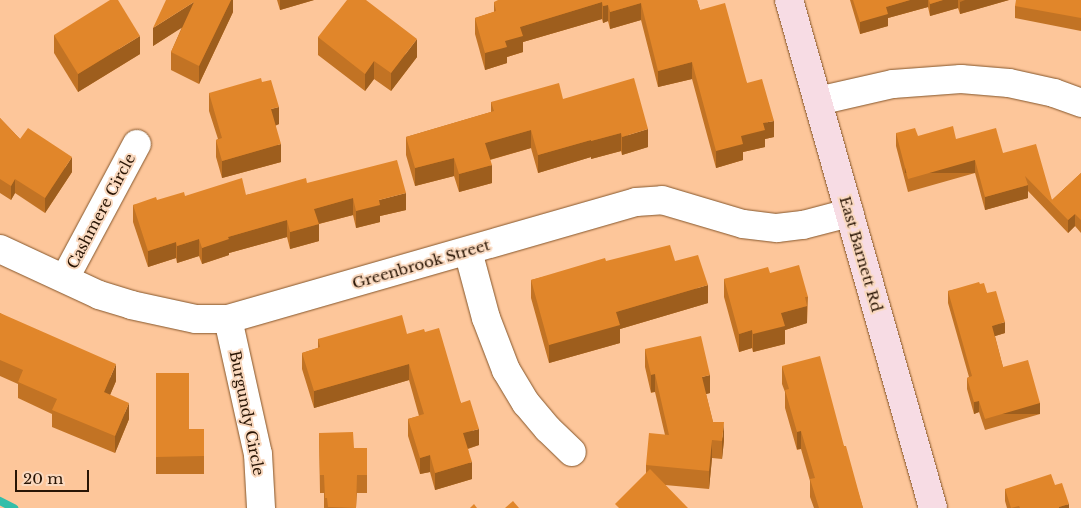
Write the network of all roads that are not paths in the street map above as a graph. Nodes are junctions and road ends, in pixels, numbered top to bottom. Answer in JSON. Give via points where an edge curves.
{"nodes":[{"id":1,"x":789,"y":0,"type":"edge"},
{"id":2,"x":818,"y":101,"type":"junction"},
{"id":3,"x":1081,"y":103,"type":"edge"},
{"id":4,"x":137,"y":144,"type":"dead end"},
{"id":5,"x":850,"y":213,"type":"junction"},
{"id":6,"x":0,"y":249,"type":"edge"},
{"id":7,"x":468,"y":251,"type":"junction"},
{"id":8,"x":64,"y":278,"type":"junction"},
{"id":9,"x":228,"y":319,"type":"junction"},
{"id":10,"x":572,"y":452,"type":"dead end"},
{"id":11,"x":261,"y":508,"type":"edge"},
{"id":12,"x":933,"y":508,"type":"edge"}],
"edges":[{"from":1,"to":2,"type":"main road","name":"East Barnett Rd"},
{"from":2,"to":3,"type":"street","via":[[893,84],[961,79],[1009,83]]},
{"from":2,"to":5,"type":"main road","name":"East Barnett Rd"},
{"from":4,"to":8,"type":"street","name":"Cashmere Circle"},
{"from":5,"to":7,"type":"street","name":"Greenbrook Street","via":[[777,228],[743,224],[662,200],[636,202]]},
{"from":5,"to":12,"type":"main road","name":"East Barnett Rd"},
{"from":6,"to":8,"type":"street","name":"Greenbrook Street"},
{"from":7,"to":9,"type":"street","name":"Greenbrook Street"},
{"from":7,"to":10,"type":"street","via":[[486,318],[506,370],[526,404]]},
{"from":8,"to":9,"type":"street","name":"Greenbrook Street","via":[[99,295],[159,313],[196,319]]},
{"from":9,"to":11,"type":"street","name":"Burgundy Circle","via":[[258,454]]}]}
